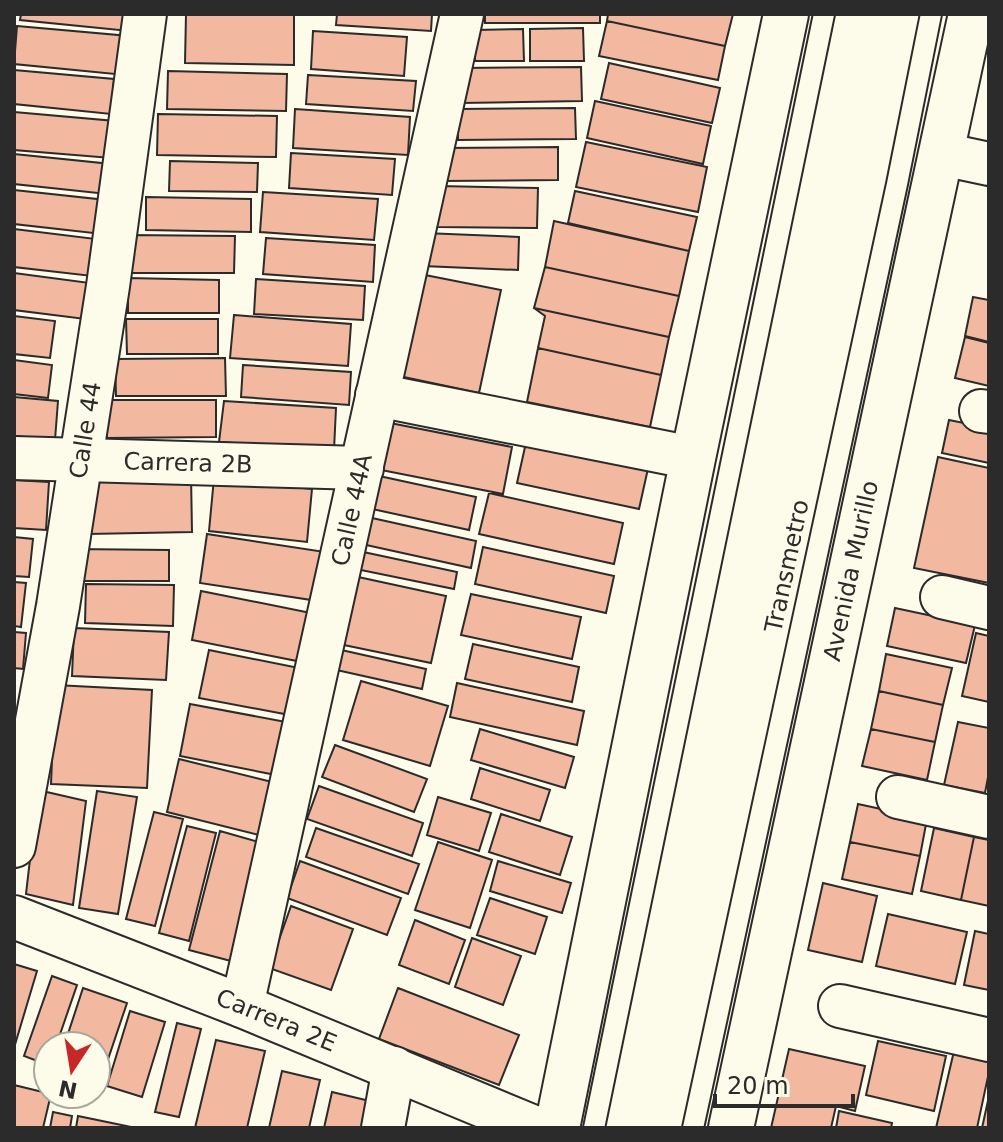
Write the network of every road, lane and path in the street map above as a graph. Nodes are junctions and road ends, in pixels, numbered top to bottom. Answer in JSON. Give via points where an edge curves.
{"nodes":[{"id":1,"x":145,"y":14,"type":"edge"},
{"id":2,"x":462,"y":14,"type":"edge"},
{"id":3,"x":786,"y":14,"type":"edge"},
{"id":4,"x":824,"y":14,"type":"edge"},
{"id":5,"x":931,"y":14,"type":"edge"},
{"id":6,"x":971,"y":14,"type":"edge"},
{"id":7,"x":942,"y":154,"type":"junction"},
{"id":8,"x":989,"y":164,"type":"edge"},
{"id":9,"x":377,"y":395,"type":"junction"},
{"id":10,"x":14,"y":458,"type":"edge"},
{"id":11,"x":693,"y":458,"type":"junction"},
{"id":12,"x":80,"y":459,"type":"junction"},
{"id":13,"x":362,"y":468,"type":"junction"},
{"id":14,"x":813,"y":567,"type":"junction"},
{"id":15,"x":942,"y":597,"type":"dead end"},
{"id":16,"x":989,"y":608,"type":"edge"},
{"id":17,"x":838,"y":634,"type":"junction"},
{"id":18,"x":898,"y":797,"type":"dead end"},
{"id":19,"x":989,"y":817,"type":"edge"},
{"id":20,"x":14,"y":846,"type":"edge"},
{"id":21,"x":14,"y":917,"type":"edge"},
{"id":22,"x":242,"y":1006,"type":"junction"},
{"id":23,"x":840,"y":1006,"type":"dead end"},
{"id":24,"x":989,"y":1040,"type":"edge"},
{"id":25,"x":394,"y":1068,"type":"junction"},
{"id":26,"x":383,"y":1128,"type":"edge"},
{"id":27,"x":536,"y":1128,"type":"edge"},
{"id":28,"x":557,"y":1128,"type":"edge"},
{"id":29,"x":594,"y":1128,"type":"edge"},
{"id":30,"x":693,"y":1128,"type":"edge"},
{"id":31,"x":731,"y":1128,"type":"edge"}],
"edges":[{"from":1,"to":12,"type":"street","name":"Calle 44"},
{"from":2,"to":9,"type":"street","name":"Calle 44A"},
{"from":3,"to":11,"type":"main road"},
{"from":4,"to":29,"type":"lane"},
{"from":5,"to":14,"type":"lane","name":"Transmetro"},
{"from":6,"to":7,"type":"main road","name":"Avenida Murillo"},
{"from":7,"to":8,"type":"street"},
{"from":7,"to":17,"type":"main road","name":"Avenida Murillo"},
{"from":9,"to":11,"type":"street"},
{"from":9,"to":13,"type":"street","name":"Calle 44A"},
{"from":10,"to":12,"type":"street","name":"Carrera 2B"},
{"from":11,"to":28,"type":"main road"},
{"from":12,"to":13,"type":"street","name":"Carrera 2B"},
{"from":12,"to":20,"type":"street","name":"Calle 44"},
{"from":13,"to":22,"type":"street","name":"Calle 44A"},
{"from":14,"to":17,"type":"lane"},
{"from":14,"to":30,"type":"lane","name":"Transmetro"},
{"from":15,"to":16,"type":"street"},
{"from":17,"to":31,"type":"main road","name":"Avenida Murillo"},
{"from":18,"to":19,"type":"street"},
{"from":21,"to":22,"type":"street","name":"Carrera 2E"},
{"from":22,"to":25,"type":"street","name":"Carrera 2E"},
{"from":23,"to":24,"type":"street"},
{"from":25,"to":26,"type":"street"},
{"from":25,"to":27,"type":"street","name":"Carrera 2E"}]}
